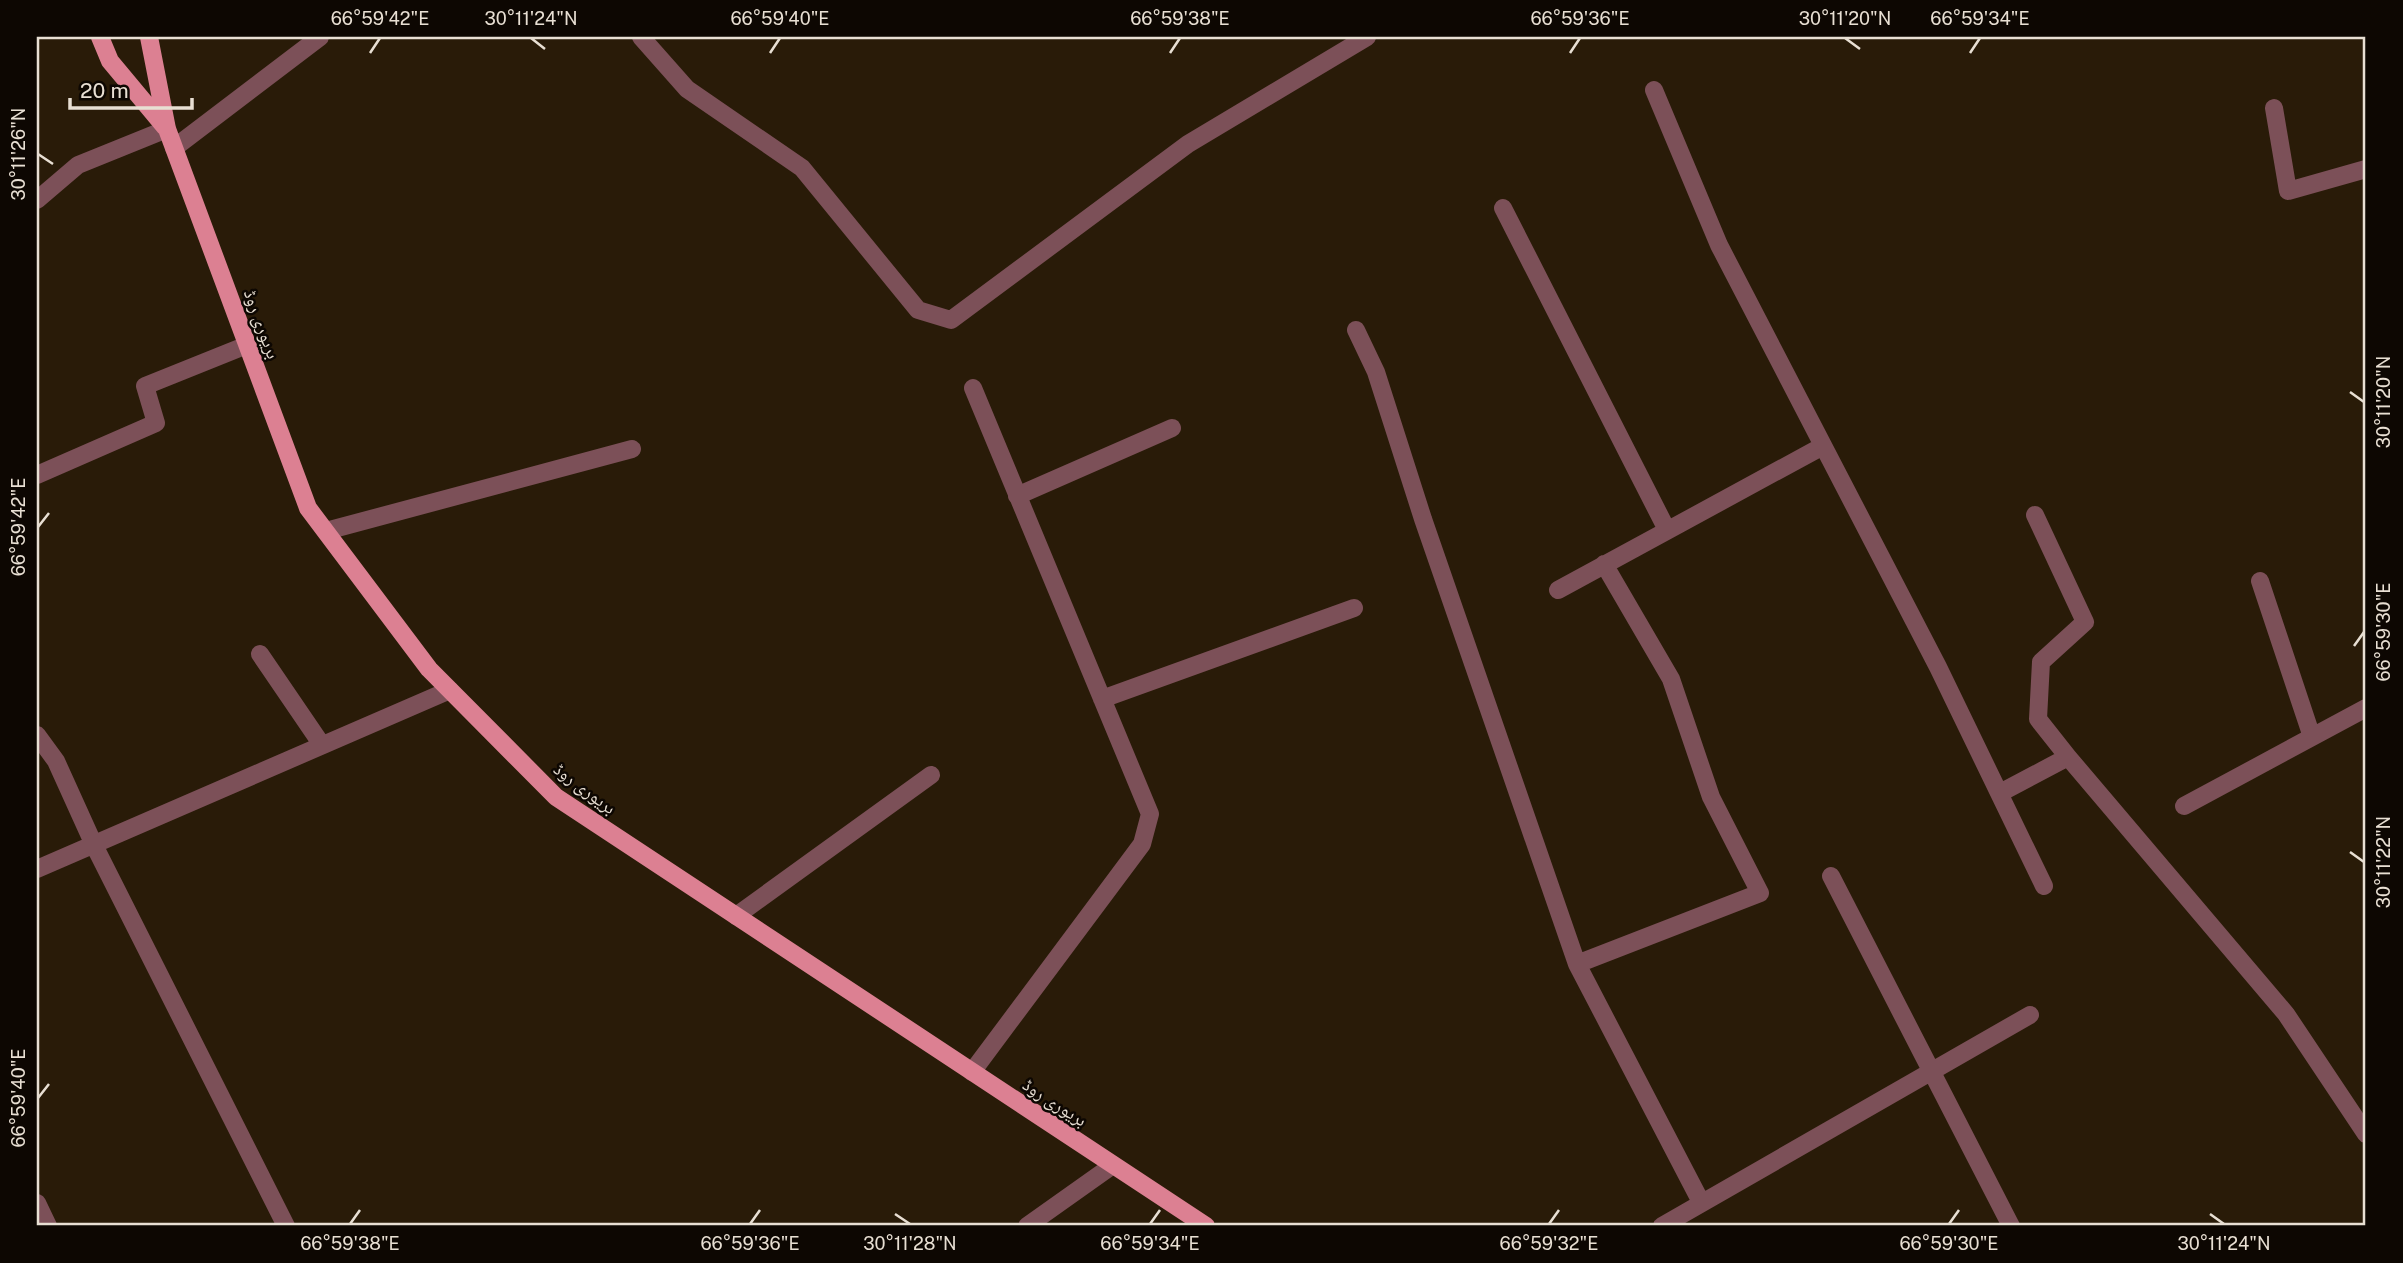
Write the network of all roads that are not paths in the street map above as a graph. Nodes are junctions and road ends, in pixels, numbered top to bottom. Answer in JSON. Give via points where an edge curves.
{"nodes":[{"id":1,"x":100,"y":37,"type":"edge"},
{"id":2,"x":149,"y":37,"type":"edge"},
{"id":3,"x":320,"y":37,"type":"edge"},
{"id":4,"x":641,"y":37,"type":"edge"},
{"id":5,"x":1367,"y":37,"type":"edge"},
{"id":6,"x":1654,"y":90,"type":"dead end"},
{"id":7,"x":2274,"y":108,"type":"dead end"},
{"id":8,"x":167,"y":130,"type":"junction"},
{"id":9,"x":174,"y":148,"type":"junction"},
{"id":10,"x":2366,"y":169,"type":"edge"},
{"id":11,"x":37,"y":200,"type":"edge"},
{"id":12,"x":1503,"y":208,"type":"dead end"},
{"id":13,"x":1356,"y":330,"type":"dead end"},
{"id":14,"x":247,"y":345,"type":"junction"},
{"id":15,"x":972,"y":388,"type":"dead end"},
{"id":16,"x":1172,"y":428,"type":"dead end"},
{"id":17,"x":1823,"y":446,"type":"junction"},
{"id":18,"x":632,"y":449,"type":"dead end"},
{"id":19,"x":37,"y":475,"type":"edge"},
{"id":20,"x":1017,"y":496,"type":"junction"},
{"id":21,"x":2035,"y":514,"type":"dead end"},
{"id":22,"x":1667,"y":530,"type":"junction"},
{"id":23,"x":326,"y":531,"type":"junction"},
{"id":24,"x":1604,"y":564,"type":"junction"},
{"id":25,"x":2260,"y":580,"type":"dead end"},
{"id":26,"x":1558,"y":590,"type":"dead end"},
{"id":27,"x":1354,"y":608,"type":"dead end"},
{"id":28,"x":261,"y":654,"type":"dead end"},
{"id":29,"x":450,"y":690,"type":"junction"},
{"id":30,"x":1102,"y":698,"type":"junction"},
{"id":31,"x":2366,"y":708,"type":"edge"},
{"id":32,"x":37,"y":735,"type":"edge"},
{"id":33,"x":2312,"y":737,"type":"junction"},
{"id":34,"x":323,"y":745,"type":"junction"},
{"id":35,"x":2068,"y":757,"type":"junction"},
{"id":36,"x":931,"y":775,"type":"dead end"},
{"id":37,"x":2000,"y":793,"type":"junction"},
{"id":38,"x":2183,"y":806,"type":"dead end"},
{"id":39,"x":94,"y":845,"type":"junction"},
{"id":40,"x":37,"y":869,"type":"edge"},
{"id":41,"x":1830,"y":876,"type":"dead end"},
{"id":42,"x":2044,"y":886,"type":"dead end"},
{"id":43,"x":736,"y":916,"type":"junction"},
{"id":44,"x":1577,"y":964,"type":"junction"},
{"id":45,"x":2030,"y":1014,"type":"dead end"},
{"id":46,"x":972,"y":1072,"type":"junction"},
{"id":47,"x":1932,"y":1073,"type":"junction"},
{"id":48,"x":2366,"y":1134,"type":"edge"},
{"id":49,"x":1112,"y":1165,"type":"junction"},
{"id":50,"x":37,"y":1202,"type":"edge"},
{"id":51,"x":1701,"y":1202,"type":"junction"},
{"id":52,"x":48,"y":1226,"type":"edge"},
{"id":53,"x":286,"y":1226,"type":"edge"},
{"id":54,"x":1027,"y":1226,"type":"edge"},
{"id":55,"x":1206,"y":1226,"type":"edge"},
{"id":56,"x":1662,"y":1226,"type":"edge"},
{"id":57,"x":2011,"y":1226,"type":"edge"}],
"edges":[{"from":1,"to":8,"type":"main road","name":"بریوری روڈ","via":[[110,61]]},
{"from":2,"to":8,"type":"main road","name":"بریوری روڈ"},
{"from":3,"to":9,"type":"street"},
{"from":4,"to":5,"type":"street","via":[[687,89],[802,168],[918,310],[951,320],[1188,144]]},
{"from":6,"to":17,"type":"street","via":[[1719,245]]},
{"from":7,"to":10,"type":"street","via":[[2288,191]]},
{"from":8,"to":9,"type":"main road","name":"بریوری روڈ"},
{"from":8,"to":11,"type":"street","via":[[78,165]]},
{"from":9,"to":14,"type":"main road","name":"بریوری روڈ"},
{"from":12,"to":22,"type":"street"},
{"from":13,"to":44,"type":"street","via":[[1376,372]]},
{"from":14,"to":19,"type":"street","via":[[145,386],[156,423]]},
{"from":14,"to":23,"type":"main road","name":"بریوری روڈ","via":[[308,508]]},
{"from":15,"to":20,"type":"street"},
{"from":16,"to":20,"type":"street"},
{"from":17,"to":22,"type":"street"},
{"from":17,"to":37,"type":"street"},
{"from":18,"to":23,"type":"street"},
{"from":20,"to":30,"type":"street"},
{"from":21,"to":35,"type":"street","via":[[2085,622],[2041,662],[2038,719]]},
{"from":22,"to":24,"type":"street"},
{"from":23,"to":29,"type":"main road","name":"بریوری روڈ","via":[[429,669]]},
{"from":24,"to":26,"type":"street"},
{"from":24,"to":44,"type":"street","via":[[1671,679],[1711,797],[1760,892]]},
{"from":25,"to":33,"type":"street"},
{"from":27,"to":30,"type":"street"},
{"from":28,"to":34,"type":"street"},
{"from":29,"to":34,"type":"street"},
{"from":29,"to":43,"type":"main road","name":"بریوری روڈ","via":[[556,797]]},
{"from":30,"to":46,"type":"street","via":[[1150,814],[1142,844]]},
{"from":31,"to":33,"type":"street"},
{"from":32,"to":39,"type":"street","via":[[57,761]]},
{"from":33,"to":38,"type":"street"},
{"from":34,"to":39,"type":"street"},
{"from":35,"to":37,"type":"street"},
{"from":35,"to":48,"type":"street","via":[[2286,1014]]},
{"from":36,"to":43,"type":"street"},
{"from":37,"to":42,"type":"street"},
{"from":39,"to":40,"type":"street"},
{"from":39,"to":53,"type":"street"},
{"from":41,"to":47,"type":"street"},
{"from":43,"to":46,"type":"main road","name":"بریوری روڈ"},
{"from":44,"to":51,"type":"street"},
{"from":45,"to":47,"type":"street"},
{"from":46,"to":49,"type":"main road","name":"بریوری روڈ"},
{"from":47,"to":51,"type":"street"},
{"from":47,"to":57,"type":"street"},
{"from":49,"to":54,"type":"street"},
{"from":49,"to":55,"type":"main road","name":"بریوری روڈ"},
{"from":50,"to":52,"type":"street"},
{"from":51,"to":56,"type":"street"}]}
